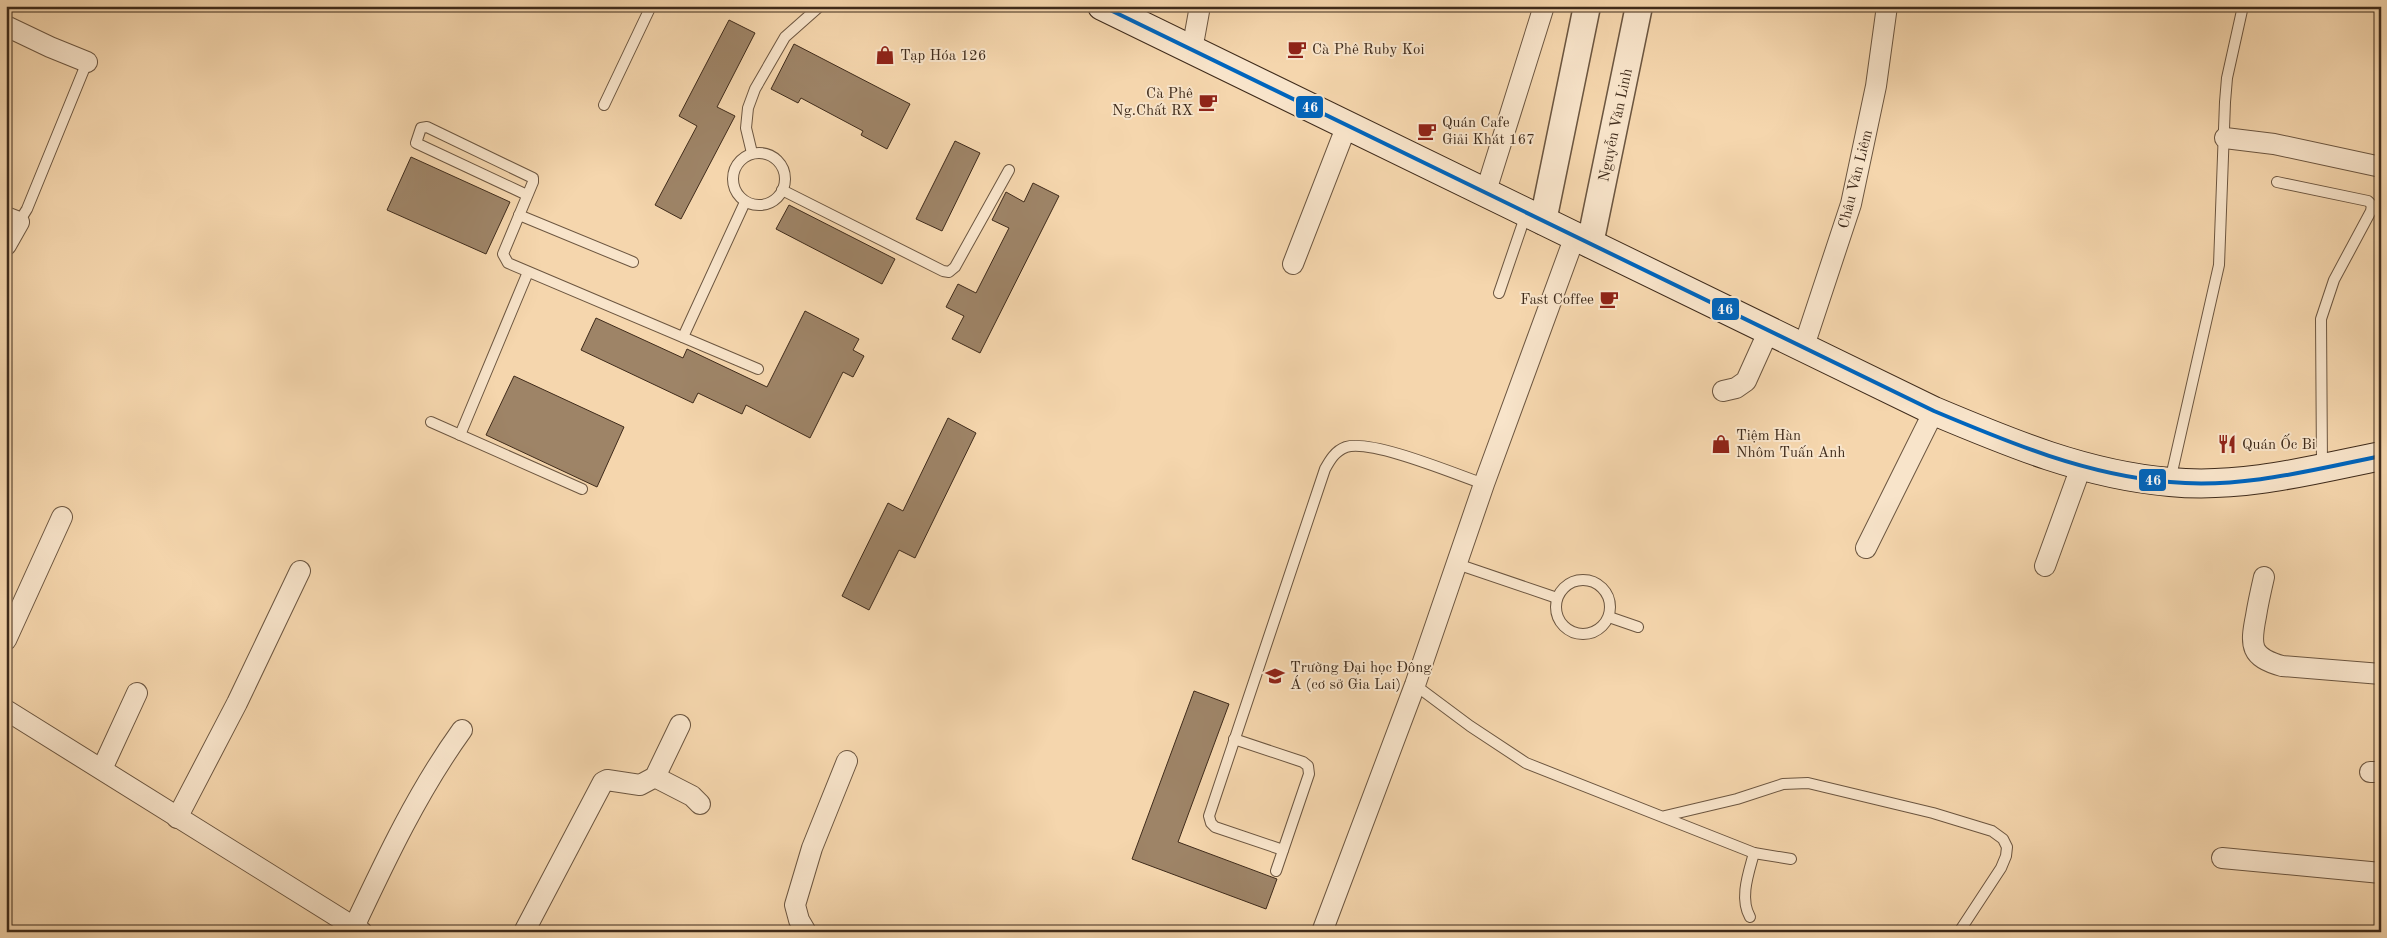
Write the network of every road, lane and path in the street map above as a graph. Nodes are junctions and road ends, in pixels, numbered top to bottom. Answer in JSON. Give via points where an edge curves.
{"nodes":[{"id":1,"x":651,"y":6,"type":"edge"},
{"id":2,"x":820,"y":6,"type":"edge"},
{"id":3,"x":1102,"y":6,"type":"edge"},
{"id":4,"x":1200,"y":6,"type":"edge"},
{"id":5,"x":1544,"y":6,"type":"edge"},
{"id":6,"x":1587,"y":6,"type":"edge"},
{"id":7,"x":1640,"y":6,"type":"edge"},
{"id":8,"x":1887,"y":6,"type":"edge"},
{"id":9,"x":2243,"y":6,"type":"edge"},
{"id":10,"x":6,"y":26,"type":"edge"},
{"id":11,"x":1192,"y":50,"type":"junction"},
{"id":12,"x":87,"y":62,"type":"joint"},
{"id":13,"x":604,"y":105,"type":"dead end"},
{"id":14,"x":1347,"y":124,"type":"junction"},
{"id":15,"x":2225,"y":138,"type":"junction"},
{"id":16,"x":752,"y":153,"type":"junction"},
{"id":17,"x":2381,"y":168,"type":"edge"},
{"id":18,"x":1010,"y":170,"type":"dead end"},
{"id":19,"x":2277,"y":182,"type":"dead end"},
{"id":20,"x":782,"y":190,"type":"junction"},
{"id":21,"x":1486,"y":191,"type":"junction"},
{"id":22,"x":527,"y":195,"type":"junction"},
{"id":23,"x":745,"y":202,"type":"junction"},
{"id":24,"x":519,"y":215,"type":"junction"},
{"id":25,"x":1535,"y":216,"type":"junction"},
{"id":26,"x":12,"y":220,"type":"edge"},
{"id":27,"x":1582,"y":240,"type":"junction"},
{"id":28,"x":6,"y":245,"type":"edge"},
{"id":29,"x":633,"y":262,"type":"dead end"},
{"id":30,"x":1293,"y":264,"type":"dead end"},
{"id":31,"x":528,"y":272,"type":"junction"},
{"id":32,"x":1499,"y":293,"type":"dead end"},
{"id":33,"x":1770,"y":330,"type":"junction"},
{"id":34,"x":683,"y":337,"type":"junction"},
{"id":35,"x":1804,"y":346,"type":"junction"},
{"id":36,"x":758,"y":369,"type":"dead end"},
{"id":37,"x":1723,"y":391,"type":"dead end"},
{"id":38,"x":1934,"y":411,"type":"junction"},
{"id":39,"x":431,"y":422,"type":"dead end"},
{"id":40,"x":460,"y":435,"type":"junction"},
{"id":41,"x":2381,"y":456,"type":"edge"},
{"id":42,"x":2081,"y":467,"type":"junction"},
{"id":43,"x":2322,"y":468,"type":"junction"},
{"id":44,"x":2170,"y":482,"type":"junction"},
{"id":45,"x":1484,"y":484,"type":"junction"},
{"id":46,"x":582,"y":489,"type":"dead end"},
{"id":47,"x":62,"y":517,"type":"dead end"},
{"id":48,"x":1866,"y":548,"type":"dead end"},
{"id":49,"x":1457,"y":564,"type":"junction"},
{"id":50,"x":2045,"y":566,"type":"dead end"},
{"id":51,"x":300,"y":570,"type":"dead end"},
{"id":52,"x":2264,"y":577,"type":"dead end"},
{"id":53,"x":1556,"y":598,"type":"junction"},
{"id":54,"x":1608,"y":617,"type":"junction"},
{"id":55,"x":1638,"y":627,"type":"dead end"},
{"id":56,"x":6,"y":640,"type":"edge"},
{"id":57,"x":2381,"y":674,"type":"edge"},
{"id":58,"x":1415,"y":685,"type":"junction"},
{"id":59,"x":137,"y":693,"type":"dead end"},
{"id":60,"x":6,"y":710,"type":"edge"},
{"id":61,"x":680,"y":725,"type":"dead end"},
{"id":62,"x":462,"y":730,"type":"dead end"},
{"id":63,"x":1234,"y":739,"type":"junction"},
{"id":64,"x":847,"y":761,"type":"dead end"},
{"id":65,"x":102,"y":769,"type":"junction"},
{"id":66,"x":655,"y":777,"type":"junction"},
{"id":67,"x":700,"y":804,"type":"dead end"},
{"id":68,"x":1665,"y":816,"type":"junction"},
{"id":69,"x":177,"y":818,"type":"junction"},
{"id":70,"x":1283,"y":850,"type":"junction"},
{"id":71,"x":1754,"y":852,"type":"junction"},
{"id":72,"x":2222,"y":858,"type":"dead end"},
{"id":73,"x":1791,"y":860,"type":"dead end"},
{"id":74,"x":1276,"y":871,"type":"dead end"},
{"id":75,"x":2381,"y":873,"type":"edge"},
{"id":76,"x":1750,"y":917,"type":"dead end"},
{"id":77,"x":358,"y":929,"type":"edge"},
{"id":78,"x":524,"y":932,"type":"edge"},
{"id":79,"x":806,"y":932,"type":"edge"},
{"id":80,"x":1322,"y":932,"type":"edge"},
{"id":81,"x":1959,"y":932,"type":"edge"}],
"edges":[{"from":1,"to":13,"type":"lane"},
{"from":2,"to":16,"type":"lane","via":[[785,37],[755,89],[748,108],[746,128]]},
{"from":3,"to":11,"type":"main road"},
{"from":4,"to":11,"type":"street"},
{"from":5,"to":21,"type":"street"},
{"from":6,"to":25,"type":"street"},
{"from":7,"to":27,"type":"street","name":"Nguyễn Văn Linh"},
{"from":8,"to":35,"type":"street","name":"Châu Văn Liêm","via":[[1873,105],[1851,204]]},
{"from":9,"to":15,"type":"lane","via":[[2227,78]]},
{"from":10,"to":12,"type":"street"},
{"from":11,"to":14,"type":"main road"},
{"from":12,"to":26,"type":"lane","via":[[27,208]]},
{"from":14,"to":21,"type":"main road"},
{"from":14,"to":30,"type":"street"},
{"from":15,"to":17,"type":"street","via":[[2274,144]]},
{"from":15,"to":44,"type":"lane","via":[[2217,282]]},
{"from":16,"to":20,"type":"lane","via":[[764,153],[782,167],[785,178]]},
{"from":16,"to":23,"type":"lane","via":[[738,163],[732,180],[735,191]]},
{"from":18,"to":20,"type":"lane","via":[[955,267],[949,272]]},
{"from":19,"to":43,"type":"lane","via":[[2368,201],[2372,205],[2334,280],[2321,319]]},
{"from":20,"to":23,"type":"lane","via":[[765,204]]},
{"from":21,"to":25,"type":"main road"},
{"from":22,"to":22,"type":"lane","via":[[533,182],[529,176],[427,127],[421,128],[416,142]]},
{"from":22,"to":24,"type":"lane"},
{"from":23,"to":34,"type":"lane"},
{"from":24,"to":29,"type":"lane"},
{"from":24,"to":31,"type":"lane","via":[[503,254],[508,263]]},
{"from":25,"to":27,"type":"main road"},
{"from":25,"to":32,"type":"lane"},
{"from":26,"to":28,"type":"street"},
{"from":27,"to":33,"type":"main road"},
{"from":27,"to":45,"type":"street"},
{"from":31,"to":34,"type":"lane"},
{"from":31,"to":40,"type":"lane"},
{"from":33,"to":35,"type":"main road"},
{"from":33,"to":37,"type":"street","via":[[1746,381]]},
{"from":34,"to":36,"type":"lane"},
{"from":35,"to":38,"type":"main road"},
{"from":38,"to":42,"type":"main road","via":[[2015,445]]},
{"from":38,"to":48,"type":"street"},
{"from":39,"to":40,"type":"lane"},
{"from":40,"to":46,"type":"lane"},
{"from":41,"to":43,"type":"main road"},
{"from":42,"to":44,"type":"main road"},
{"from":42,"to":50,"type":"street"},
{"from":43,"to":44,"type":"main road","via":[[2278,477]]},
{"from":45,"to":49,"type":"street"},
{"from":45,"to":63,"type":"lane","via":[[1361,445],[1346,448],[1333,456],[1325,469]]},
{"from":47,"to":56,"type":"street"},
{"from":49,"to":53,"type":"lane"},
{"from":49,"to":58,"type":"street"},
{"from":51,"to":69,"type":"street","via":[[237,703]]},
{"from":52,"to":57,"type":"street","via":[[2251,640],[2256,652],[2268,662]]},
{"from":53,"to":54,"type":"lane","via":[[1558,620],[1574,634],[1594,632]]},
{"from":53,"to":54,"type":"lane","via":[[1571,582],[1592,581],[1608,595]]},
{"from":54,"to":55,"type":"lane"},
{"from":58,"to":68,"type":"lane","via":[[1526,763]]},
{"from":58,"to":80,"type":"street"},
{"from":59,"to":65,"type":"street"},
{"from":60,"to":65,"type":"street"},
{"from":61,"to":66,"type":"street"},
{"from":62,"to":77,"type":"street","via":[[436,765],[418,798]]},
{"from":63,"to":70,"type":"lane","via":[[1209,816],[1211,823]]},
{"from":63,"to":70,"type":"lane","via":[[1308,766],[1309,774]]},
{"from":64,"to":79,"type":"street","via":[[812,848],[795,905]]},
{"from":65,"to":69,"type":"street"},
{"from":66,"to":67,"type":"street","via":[[692,796]]},
{"from":66,"to":78,"type":"street","via":[[640,785],[603,782]]},
{"from":68,"to":71,"type":"lane"},
{"from":68,"to":81,"type":"lane","via":[[1783,784],[1808,783],[1933,813],[1992,831],[2003,838],[2006,856]]},
{"from":69,"to":77,"type":"street"},
{"from":70,"to":74,"type":"lane"},
{"from":71,"to":73,"type":"lane"},
{"from":71,"to":76,"type":"lane","via":[[1745,904]]},
{"from":72,"to":75,"type":"street"}]}
